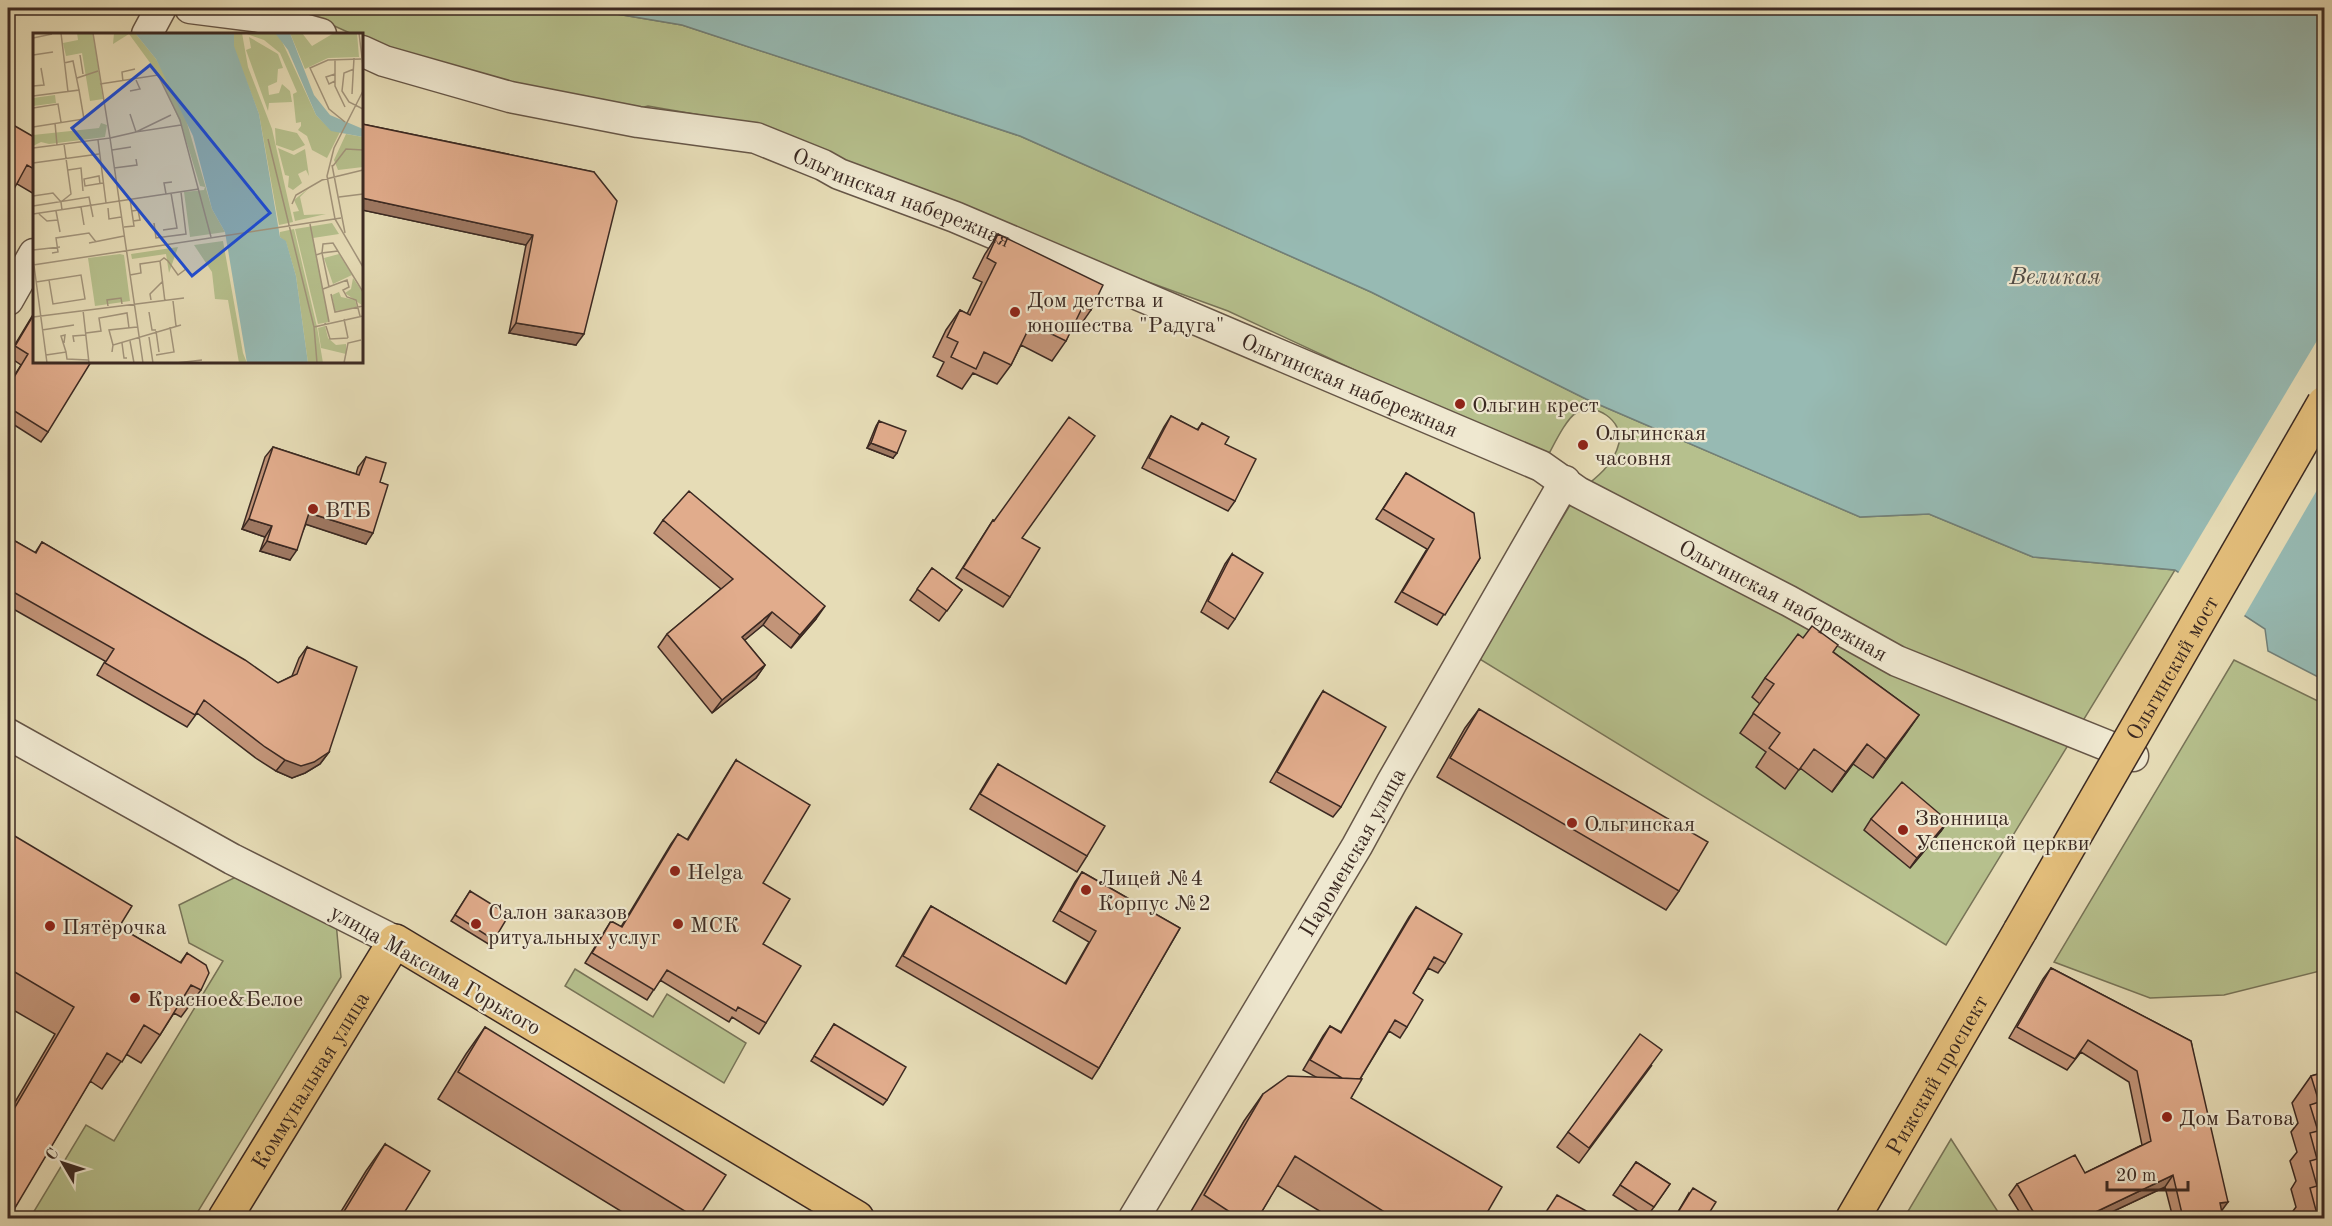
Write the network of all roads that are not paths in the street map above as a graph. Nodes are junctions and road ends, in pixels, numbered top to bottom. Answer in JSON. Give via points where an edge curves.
{"nodes":[{"id":1,"x":161,"y":8,"type":"edge"},
{"id":2,"x":190,"y":8,"type":"edge"},
{"id":3,"x":148,"y":33,"type":"edge"},
{"id":4,"x":317,"y":33,"type":"edge"},
{"id":5,"x":363,"y":51,"type":"edge"},
{"id":6,"x":33,"y":256,"type":"edge"},
{"id":7,"x":8,"y":300,"type":"edge"},
{"id":8,"x":2325,"y":403,"type":"edge"},
{"id":9,"x":1564,"y":481,"type":"junction"},
{"id":10,"x":8,"y":734,"type":"edge"},
{"id":11,"x":2133,"y":756,"type":"dead end"},
{"id":12,"x":2020,"y":931,"type":"joint"},
{"id":13,"x":395,"y":940,"type":"junction"},
{"id":14,"x":225,"y":1218,"type":"edge"},
{"id":15,"x":857,"y":1218,"type":"edge"},
{"id":16,"x":1134,"y":1218,"type":"edge"},
{"id":17,"x":1852,"y":1218,"type":"edge"}],
"edges":[{"from":1,"to":3,"type":"street"},
{"from":2,"to":4,"type":"street","via":[[260,17]]},
{"from":5,"to":9,"type":"street","name":"Ольгинская набережная","via":[[510,97],[638,122],[756,138],[1220,328],[1541,466]]},
{"from":6,"to":7,"type":"street"},
{"from":8,"to":12,"type":"main road","name":"Ольгинский мост","bridge":true},
{"from":9,"to":11,"type":"street","name":"Ольгинская набережная","via":[[1578,492],[1897,661]]},
{"from":9,"to":16,"type":"street","name":"Пароменская улица","via":[[1358,846]]},
{"from":10,"to":13,"type":"street","name":"улица Максима Горького","via":[[232,859]]},
{"from":12,"to":17,"type":"main road","name":"Рижский проспект"},
{"from":13,"to":14,"type":"main road","name":"Коммунальная улица"},
{"from":13,"to":15,"type":"main road","name":"улица Максима Горького"}]}
